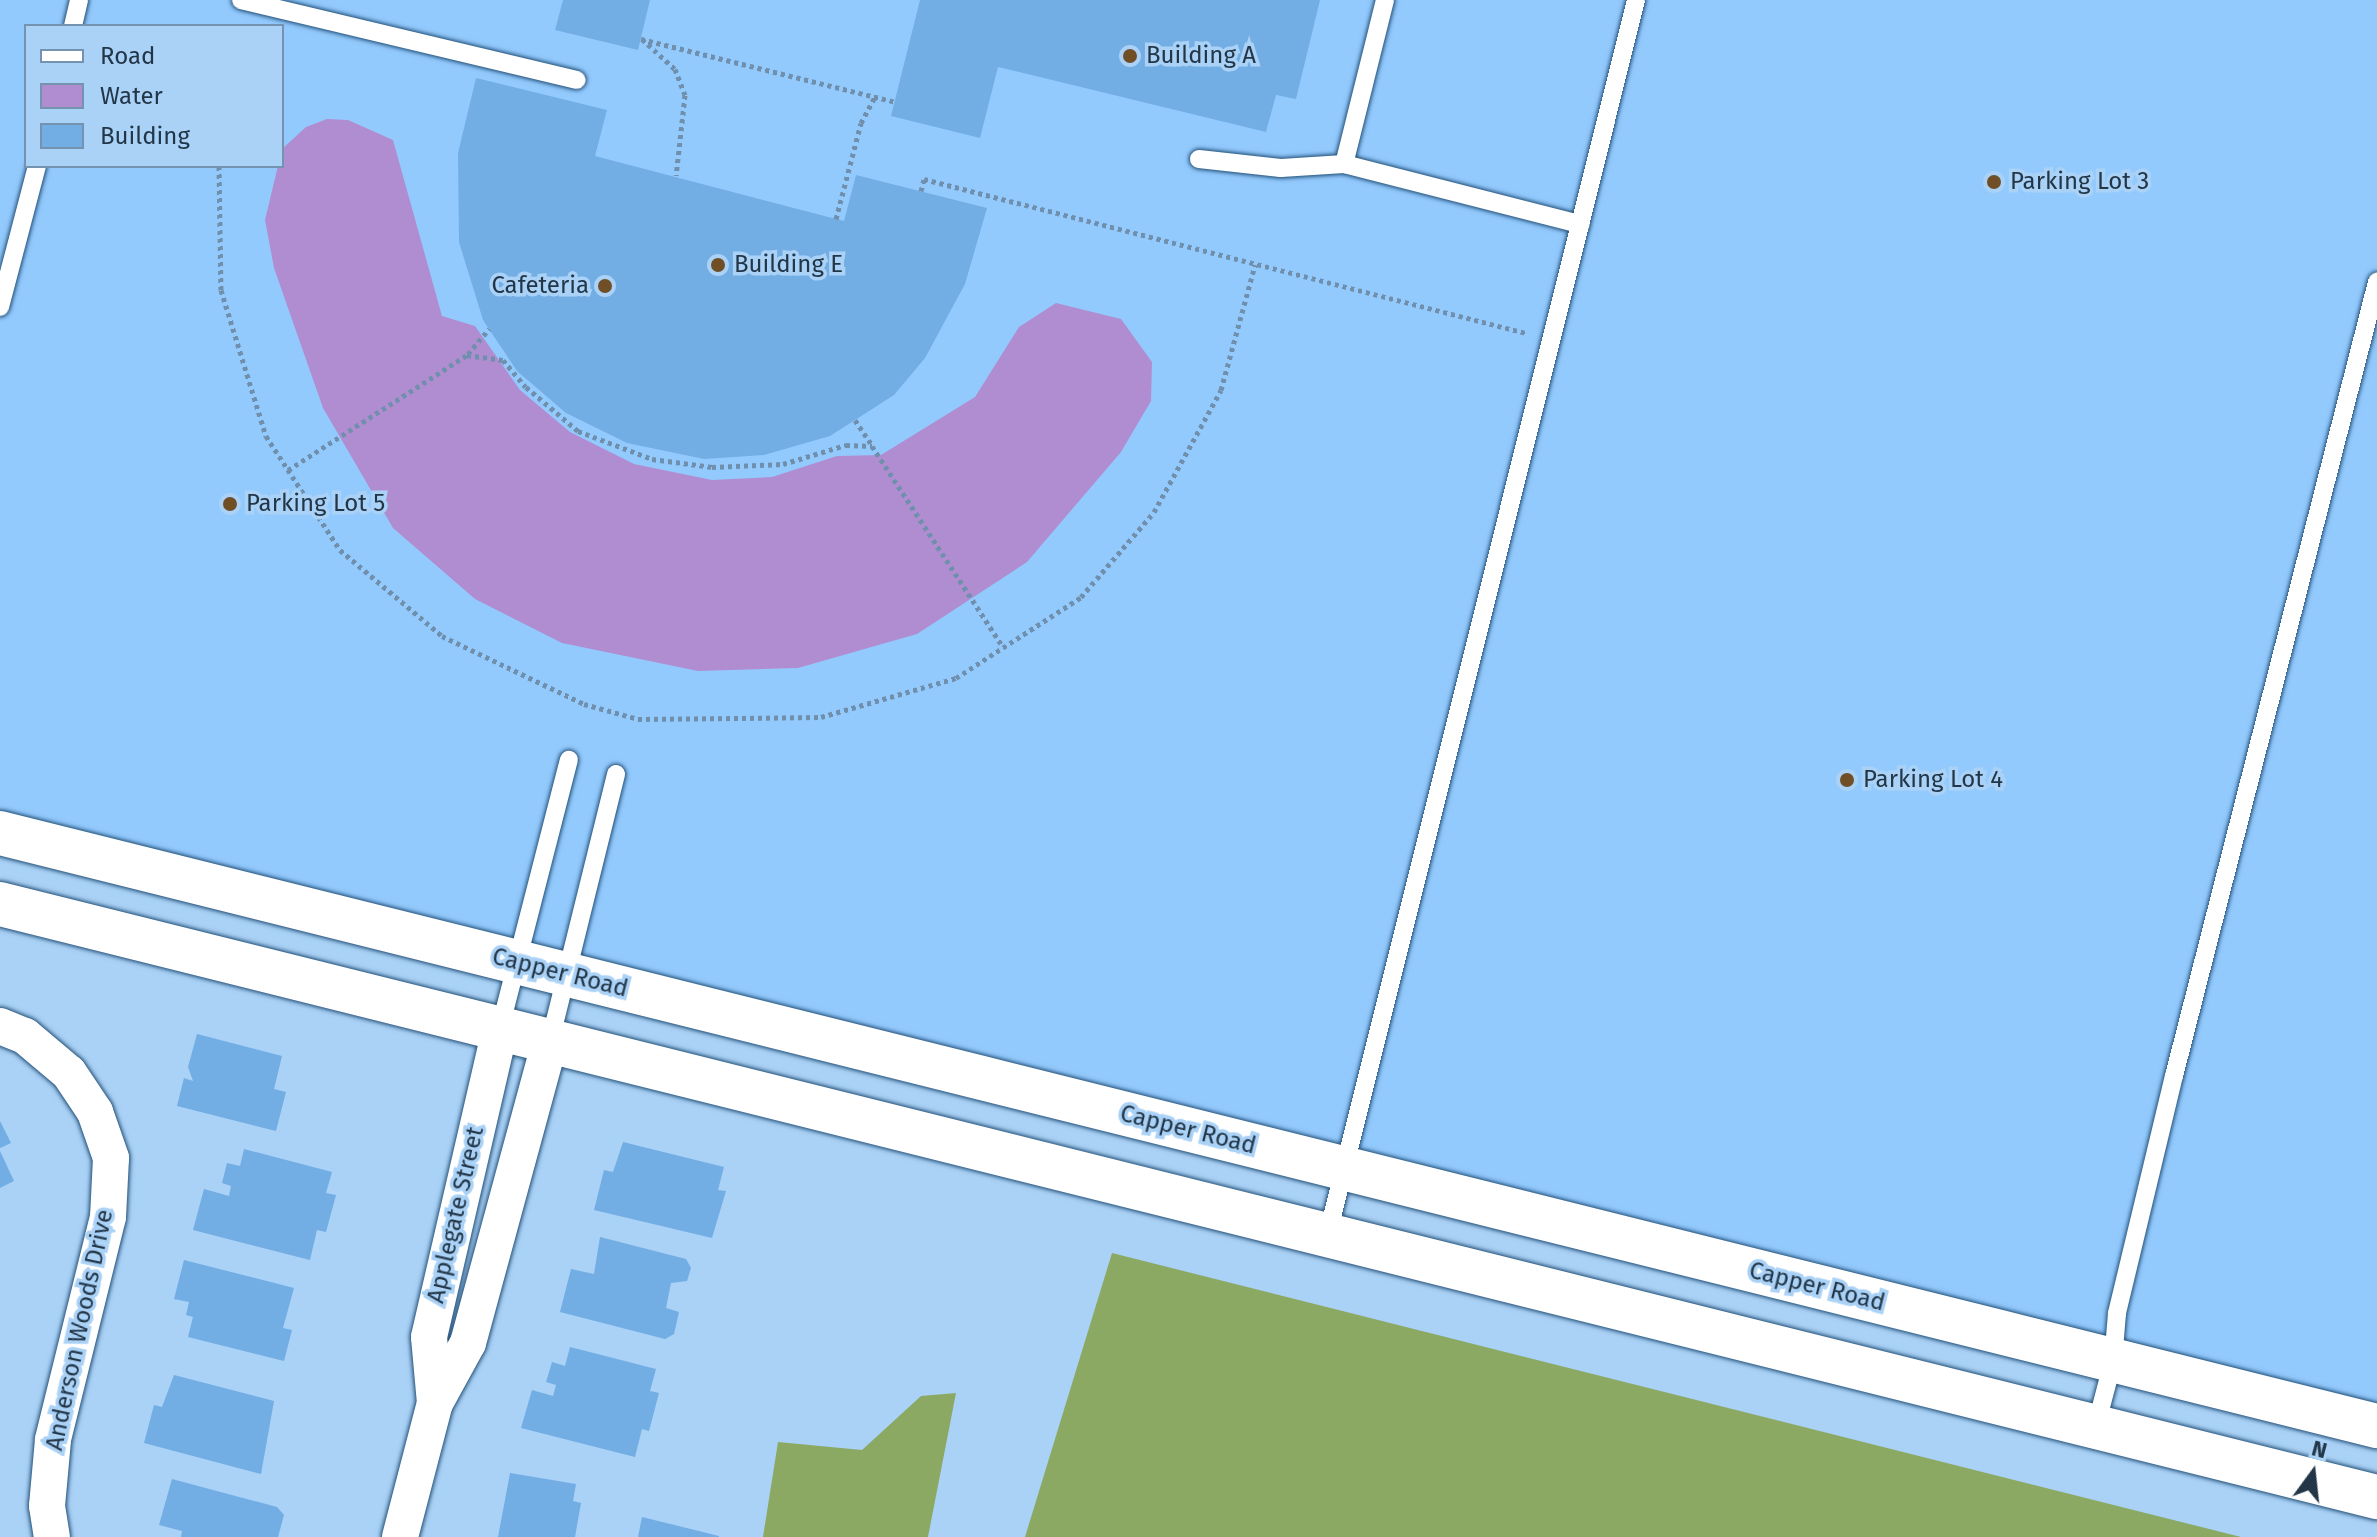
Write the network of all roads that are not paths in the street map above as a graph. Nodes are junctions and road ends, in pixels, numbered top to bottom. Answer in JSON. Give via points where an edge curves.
{"nodes":[{"id":1,"x":79,"y":0,"type":"edge"},
{"id":2,"x":241,"y":0,"type":"edge"},
{"id":3,"x":1385,"y":0,"type":"edge"},
{"id":4,"x":1636,"y":0,"type":"edge"},
{"id":5,"x":73,"y":24,"type":"edge"},
{"id":6,"x":577,"y":80,"type":"dead end"},
{"id":7,"x":1199,"y":159,"type":"dead end"},
{"id":8,"x":1344,"y":164,"type":"junction"},
{"id":9,"x":36,"y":168,"type":"edge"},
{"id":10,"x":1580,"y":224,"type":"junction"},
{"id":11,"x":2377,"y":282,"type":"edge"},
{"id":12,"x":0,"y":307,"type":"edge"},
{"id":13,"x":569,"y":760,"type":"dead end"},
{"id":14,"x":616,"y":774,"type":"dead end"},
{"id":15,"x":0,"y":833,"type":"edge"},
{"id":16,"x":0,"y":904,"type":"edge"},
{"id":17,"x":516,"y":962,"type":"junction"},
{"id":18,"x":568,"y":974,"type":"junction"},
{"id":19,"x":0,"y":1026,"type":"edge"},
{"id":20,"x":500,"y":1029,"type":"junction"},
{"id":21,"x":550,"y":1041,"type":"junction"},
{"id":22,"x":1344,"y":1169,"type":"junction"},
{"id":23,"x":462,"y":1186,"type":"junction"},
{"id":24,"x":511,"y":1199,"type":"junction"},
{"id":25,"x":1327,"y":1237,"type":"junction"},
{"id":26,"x":2113,"y":1361,"type":"junction"},
{"id":27,"x":435,"y":1403,"type":"junction"},
{"id":28,"x":2096,"y":1426,"type":"junction"},
{"id":29,"x":2377,"y":1426,"type":"edge"},
{"id":30,"x":2377,"y":1497,"type":"edge"},
{"id":31,"x":52,"y":1537,"type":"edge"},
{"id":32,"x":400,"y":1537,"type":"edge"}],
"edges":[{"from":1,"to":5,"type":"lane"},
{"from":2,"to":6,"type":"lane"},
{"from":3,"to":8,"type":"lane"},
{"from":4,"to":10,"type":"lane"},
{"from":7,"to":8,"type":"lane","via":[[1281,168]]},
{"from":8,"to":10,"type":"lane"},
{"from":9,"to":12,"type":"lane"},
{"from":10,"to":22,"type":"lane"},
{"from":11,"to":26,"type":"lane","via":[[2174,1076],[2117,1313]]},
{"from":13,"to":17,"type":"lane"},
{"from":14,"to":18,"type":"lane"},
{"from":15,"to":17,"type":"street","name":"Capper Road"},
{"from":16,"to":20,"type":"street"},
{"from":17,"to":18,"type":"street","name":"Capper Road"},
{"from":17,"to":20,"type":"lane"},
{"from":18,"to":21,"type":"lane"},
{"from":18,"to":22,"type":"street","name":"Capper Road"},
{"from":19,"to":31,"type":"street","name":"Anderson Woods Drive","via":[[25,1036],[69,1073],[95,1112],[111,1158],[108,1217],[53,1440],[47,1506]]},
{"from":20,"to":21,"type":"street"},
{"from":20,"to":23,"type":"street","name":"Applegate Street"},
{"from":21,"to":24,"type":"street","name":"Applegate Street"},
{"from":21,"to":25,"type":"street"},
{"from":22,"to":25,"type":"lane"},
{"from":22,"to":26,"type":"street","name":"Capper Road"},
{"from":23,"to":24,"type":"street"},
{"from":23,"to":27,"type":"street","name":"Applegate Street","via":[[429,1337]]},
{"from":24,"to":27,"type":"street","name":"Applegate Street","via":[[468,1343]]},
{"from":25,"to":28,"type":"street"},
{"from":26,"to":28,"type":"lane"},
{"from":26,"to":29,"type":"street","name":"Capper Road"},
{"from":27,"to":32,"type":"street","name":"Applegate Street"},
{"from":28,"to":30,"type":"street"}]}
